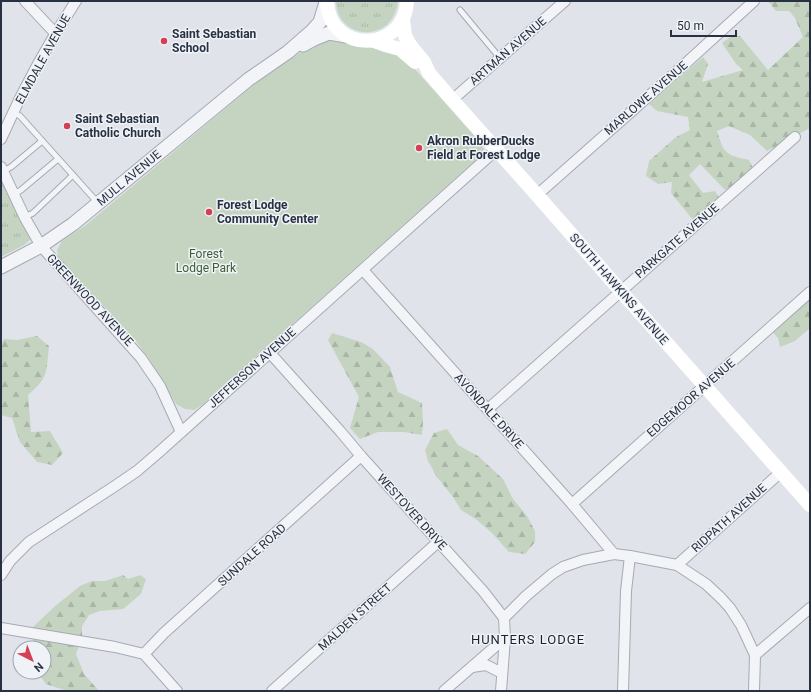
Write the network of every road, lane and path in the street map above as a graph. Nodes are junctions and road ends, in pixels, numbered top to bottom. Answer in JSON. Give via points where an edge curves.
{"nodes":[{"id":1,"x":25,"y":1,"type":"edge"},
{"id":2,"x":76,"y":1,"type":"edge"},
{"id":3,"x":407,"y":1,"type":"edge"},
{"id":4,"x":565,"y":1,"type":"edge"},
{"id":5,"x":754,"y":1,"type":"edge"},
{"id":6,"x":327,"y":2,"type":"edge"},
{"id":7,"x":460,"y":10,"type":"dead end"},
{"id":8,"x":403,"y":19,"type":"junction"},
{"id":9,"x":55,"y":33,"type":"junction"},
{"id":10,"x":346,"y":36,"type":"junction"},
{"id":11,"x":374,"y":41,"type":"junction"},
{"id":12,"x":288,"y":52,"type":"junction"},
{"id":13,"x":500,"y":58,"type":"junction"},
{"id":14,"x":429,"y":73,"type":"junction"},
{"id":15,"x":452,"y":100,"type":"junction"},
{"id":16,"x":13,"y":112,"type":"junction"},
{"id":17,"x":795,"y":137,"type":"dead end"},
{"id":18,"x":1,"y":139,"type":"edge"},
{"id":19,"x":42,"y":140,"type":"junction"},
{"id":20,"x":496,"y":150,"type":"junction"},
{"id":21,"x":58,"y":159,"type":"junction"},
{"id":22,"x":2,"y":169,"type":"edge"},
{"id":23,"x":73,"y":176,"type":"junction"},
{"id":24,"x":14,"y":194,"type":"junction"},
{"id":25,"x":537,"y":195,"type":"junction"},
{"id":26,"x":98,"y":204,"type":"junction"},
{"id":27,"x":25,"y":217,"type":"junction"},
{"id":28,"x":41,"y":246,"type":"junction"},
{"id":29,"x":1,"y":266,"type":"edge"},
{"id":30,"x":363,"y":270,"type":"junction"},
{"id":31,"x":621,"y":291,"type":"junction"},
{"id":32,"x":810,"y":292,"type":"edge"},
{"id":33,"x":270,"y":353,"type":"junction"},
{"id":34,"x":705,"y":386,"type":"junction"},
{"id":35,"x":488,"y":409,"type":"junction"},
{"id":36,"x":181,"y":432,"type":"junction"},
{"id":37,"x":361,"y":456,"type":"junction"},
{"id":38,"x":780,"y":472,"type":"junction"},
{"id":39,"x":572,"y":504,"type":"junction"},
{"id":40,"x":810,"y":505,"type":"edge"},
{"id":41,"x":438,"y":542,"type":"junction"},
{"id":42,"x":614,"y":554,"type":"junction"},
{"id":43,"x":630,"y":556,"type":"junction"},
{"id":44,"x":677,"y":565,"type":"junction"},
{"id":45,"x":1,"y":575,"type":"edge"},
{"id":46,"x":810,"y":608,"type":"edge"},
{"id":47,"x":504,"y":618,"type":"junction"},
{"id":48,"x":1,"y":628,"type":"edge"},
{"id":49,"x":505,"y":638,"type":"junction"},
{"id":50,"x":144,"y":654,"type":"junction"},
{"id":51,"x":755,"y":655,"type":"junction"},
{"id":52,"x":472,"y":667,"type":"junction"},
{"id":53,"x":502,"y":673,"type":"junction"},
{"id":54,"x":177,"y":691,"type":"edge"},
{"id":55,"x":272,"y":691,"type":"edge"},
{"id":56,"x":444,"y":691,"type":"edge"},
{"id":57,"x":501,"y":691,"type":"edge"},
{"id":58,"x":623,"y":691,"type":"edge"},
{"id":59,"x":754,"y":691,"type":"edge"}],
"edges":[{"from":1,"to":9,"type":"street"},
{"from":2,"to":9,"type":"street","name":"ELMDALE AVENUE"},
{"from":3,"to":8,"type":"main road"},
{"from":4,"to":13,"type":"street","name":"ARTMAN AVENUE"},
{"from":5,"to":25,"type":"street","name":"MARLOWE AVENUE"},
{"from":6,"to":10,"type":"main road","via":[[332,22]]},
{"from":6,"to":12,"type":"street","name":"MULL AVENUE","via":[[320,22]]},
{"from":7,"to":13,"type":"lane"},
{"from":8,"to":11,"type":"main road","via":[[391,33]]},
{"from":8,"to":14,"type":"main road","name":"SOUTH HAWKINS AVENUE","via":[[405,36]]},
{"from":9,"to":16,"type":"street","name":"ELMDALE AVENUE"},
{"from":10,"to":11,"type":"main road","name":"SOUTH HAWKINS AVENUE","via":[[365,42]]},
{"from":10,"to":12,"type":"street","name":"MULL AVENUE","via":[[329,33]]},
{"from":11,"to":14,"type":"main road","name":"SOUTH HAWKINS AVENUE","via":[[400,49]]},
{"from":12,"to":26,"type":"street","name":"MULL AVENUE","via":[[249,79]]},
{"from":13,"to":15,"type":"street","name":"ARTMAN AVENUE"},
{"from":14,"to":15,"type":"main road","name":"SOUTH HAWKINS AVENUE"},
{"from":15,"to":20,"type":"main road","name":"SOUTH HAWKINS AVENUE"},
{"from":16,"to":18,"type":"street","name":"ELMDALE AVENUE"},
{"from":16,"to":19,"type":"lane"},
{"from":17,"to":31,"type":"street","name":"PARKGATE AVENUE"},
{"from":19,"to":21,"type":"lane"},
{"from":19,"to":22,"type":"lane","via":[[11,167]]},
{"from":20,"to":25,"type":"main road","name":"SOUTH HAWKINS AVENUE"},
{"from":20,"to":30,"type":"street","name":"JEFFERSON AVENUE"},
{"from":21,"to":23,"type":"lane"},
{"from":21,"to":24,"type":"lane"},
{"from":22,"to":24,"type":"street","name":"GREENWOOD AVENUE"},
{"from":23,"to":26,"type":"lane"},
{"from":23,"to":27,"type":"lane","via":[[33,213]]},
{"from":24,"to":27,"type":"street","name":"GREENWOOD AVENUE"},
{"from":25,"to":31,"type":"main road","name":"SOUTH HAWKINS AVENUE"},
{"from":26,"to":28,"type":"street","name":"MULL AVENUE"},
{"from":27,"to":28,"type":"street","name":"GREENWOOD AVENUE"},
{"from":28,"to":29,"type":"street","name":"MULL AVENUE"},
{"from":28,"to":36,"type":"street","name":"GREENWOOD AVENUE","via":[[142,358],[160,386]]},
{"from":30,"to":33,"type":"street","name":"JEFFERSON AVENUE"},
{"from":30,"to":35,"type":"street","name":"AVONDALE DRIVE"},
{"from":31,"to":34,"type":"main road","name":"SOUTH HAWKINS AVENUE"},
{"from":31,"to":35,"type":"street","name":"PARKGATE AVENUE"},
{"from":32,"to":34,"type":"street","name":"EDGEMOOR AVENUE"},
{"from":33,"to":36,"type":"street","name":"JEFFERSON AVENUE"},
{"from":33,"to":37,"type":"street","name":"WESTOVER DRIVE"},
{"from":34,"to":38,"type":"main road","name":"SOUTH HAWKINS AVENUE"},
{"from":34,"to":39,"type":"street","name":"EDGEMOOR AVENUE"},
{"from":35,"to":39,"type":"street","name":"AVONDALE DRIVE"},
{"from":36,"to":45,"type":"street","name":"JEFFERSON AVENUE","via":[[137,471],[29,542],[10,561]]},
{"from":37,"to":41,"type":"street","name":"WESTOVER DRIVE"},
{"from":37,"to":50,"type":"street","name":"SUNDALE ROAD","via":[[164,633]]},
{"from":38,"to":40,"type":"main road","name":"SOUTH HAWKINS AVENUE"},
{"from":38,"to":44,"type":"street","name":"RIDPATH AVENUE"},
{"from":39,"to":42,"type":"street","name":"AVONDALE DRIVE"},
{"from":41,"to":47,"type":"street","name":"WESTOVER DRIVE"},
{"from":41,"to":55,"type":"street","name":"MALDEN STREET"},
{"from":42,"to":43,"type":"street"},
{"from":42,"to":47,"type":"street","via":[[563,567],[536,587]]},
{"from":43,"to":44,"type":"street"},
{"from":43,"to":58,"type":"street","via":[[626,591]]},
{"from":44,"to":51,"type":"street","via":[[706,584],[730,608]]},
{"from":46,"to":51,"type":"street"},
{"from":47,"to":49,"type":"street"},
{"from":48,"to":50,"type":"street"},
{"from":49,"to":52,"type":"street"},
{"from":49,"to":53,"type":"street"},
{"from":50,"to":54,"type":"street"},
{"from":51,"to":59,"type":"street"},
{"from":52,"to":53,"type":"street","via":[[486,665]]},
{"from":52,"to":56,"type":"street"},
{"from":53,"to":57,"type":"street"}]}
